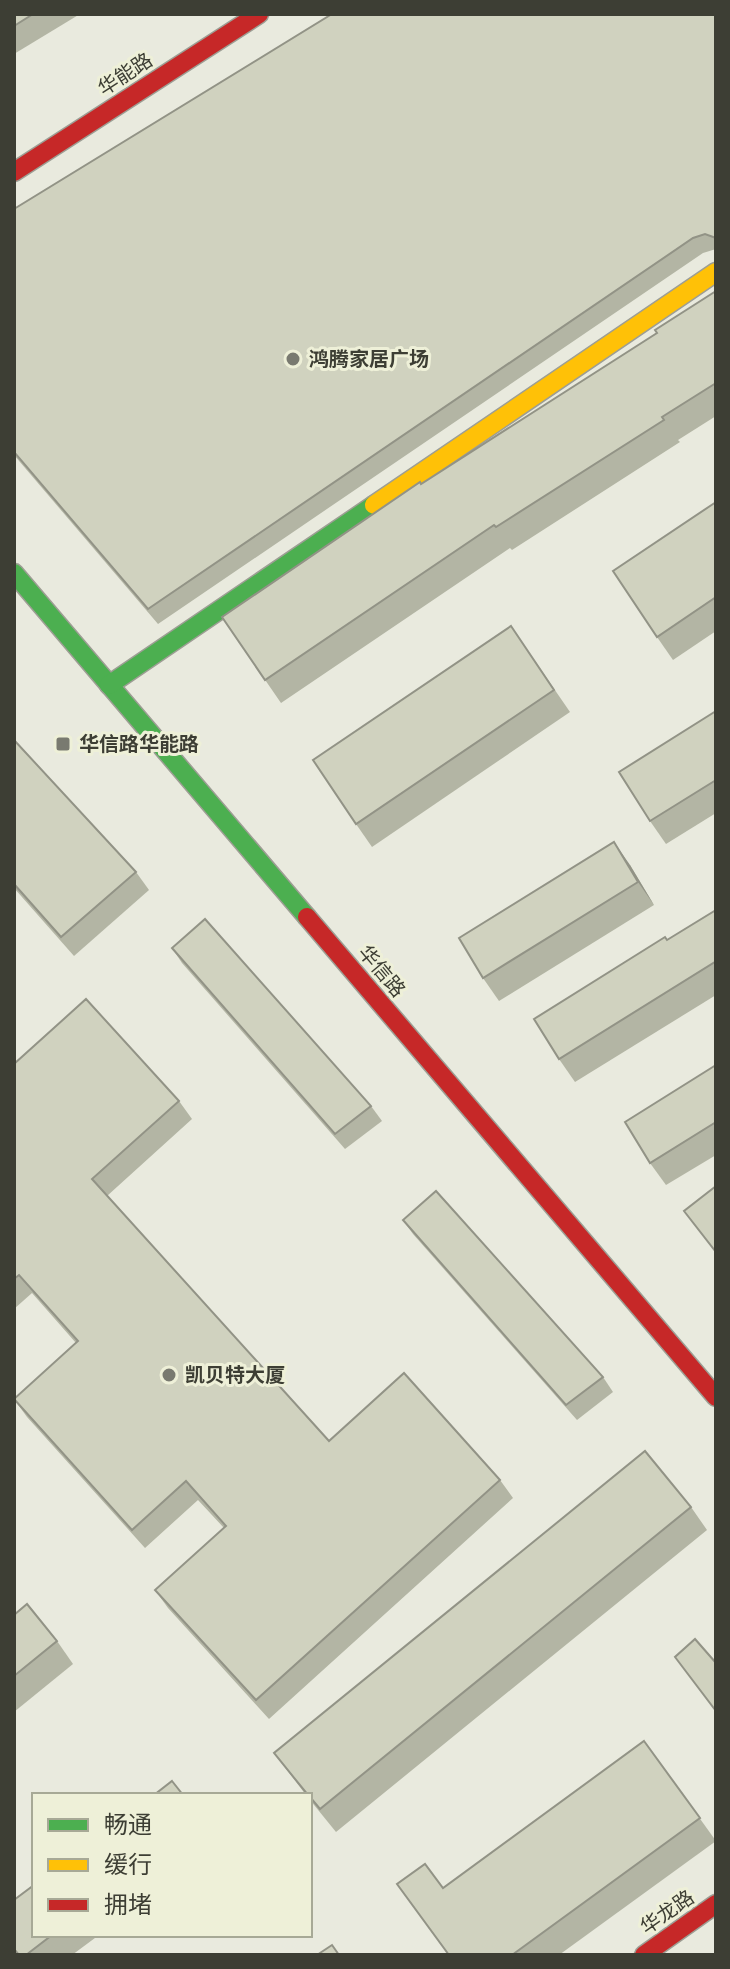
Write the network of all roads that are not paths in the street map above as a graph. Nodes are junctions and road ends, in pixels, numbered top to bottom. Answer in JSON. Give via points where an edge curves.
{"nodes":[{"id":1,"x":259,"y":14,"type":"edge"},
{"id":2,"x":14,"y":172,"type":"edge"},
{"id":3,"x":716,"y":272,"type":"edge"},
{"id":4,"x":14,"y":573,"type":"edge"},
{"id":5,"x":109,"y":685,"type":"junction"},
{"id":6,"x":716,"y":1397,"type":"edge"},
{"id":7,"x":716,"y":1904,"type":"edge"},
{"id":8,"x":644,"y":1955,"type":"edge"}],
"edges":[{"from":1,"to":2,"type":"main road","name":"华能路"},
{"from":3,"to":5,"type":"main road"},
{"from":4,"to":5,"type":"main road","name":"华信路"},
{"from":5,"to":6,"type":"main road","name":"华信路"},
{"from":7,"to":8,"type":"main road","name":"华龙路"}]}
